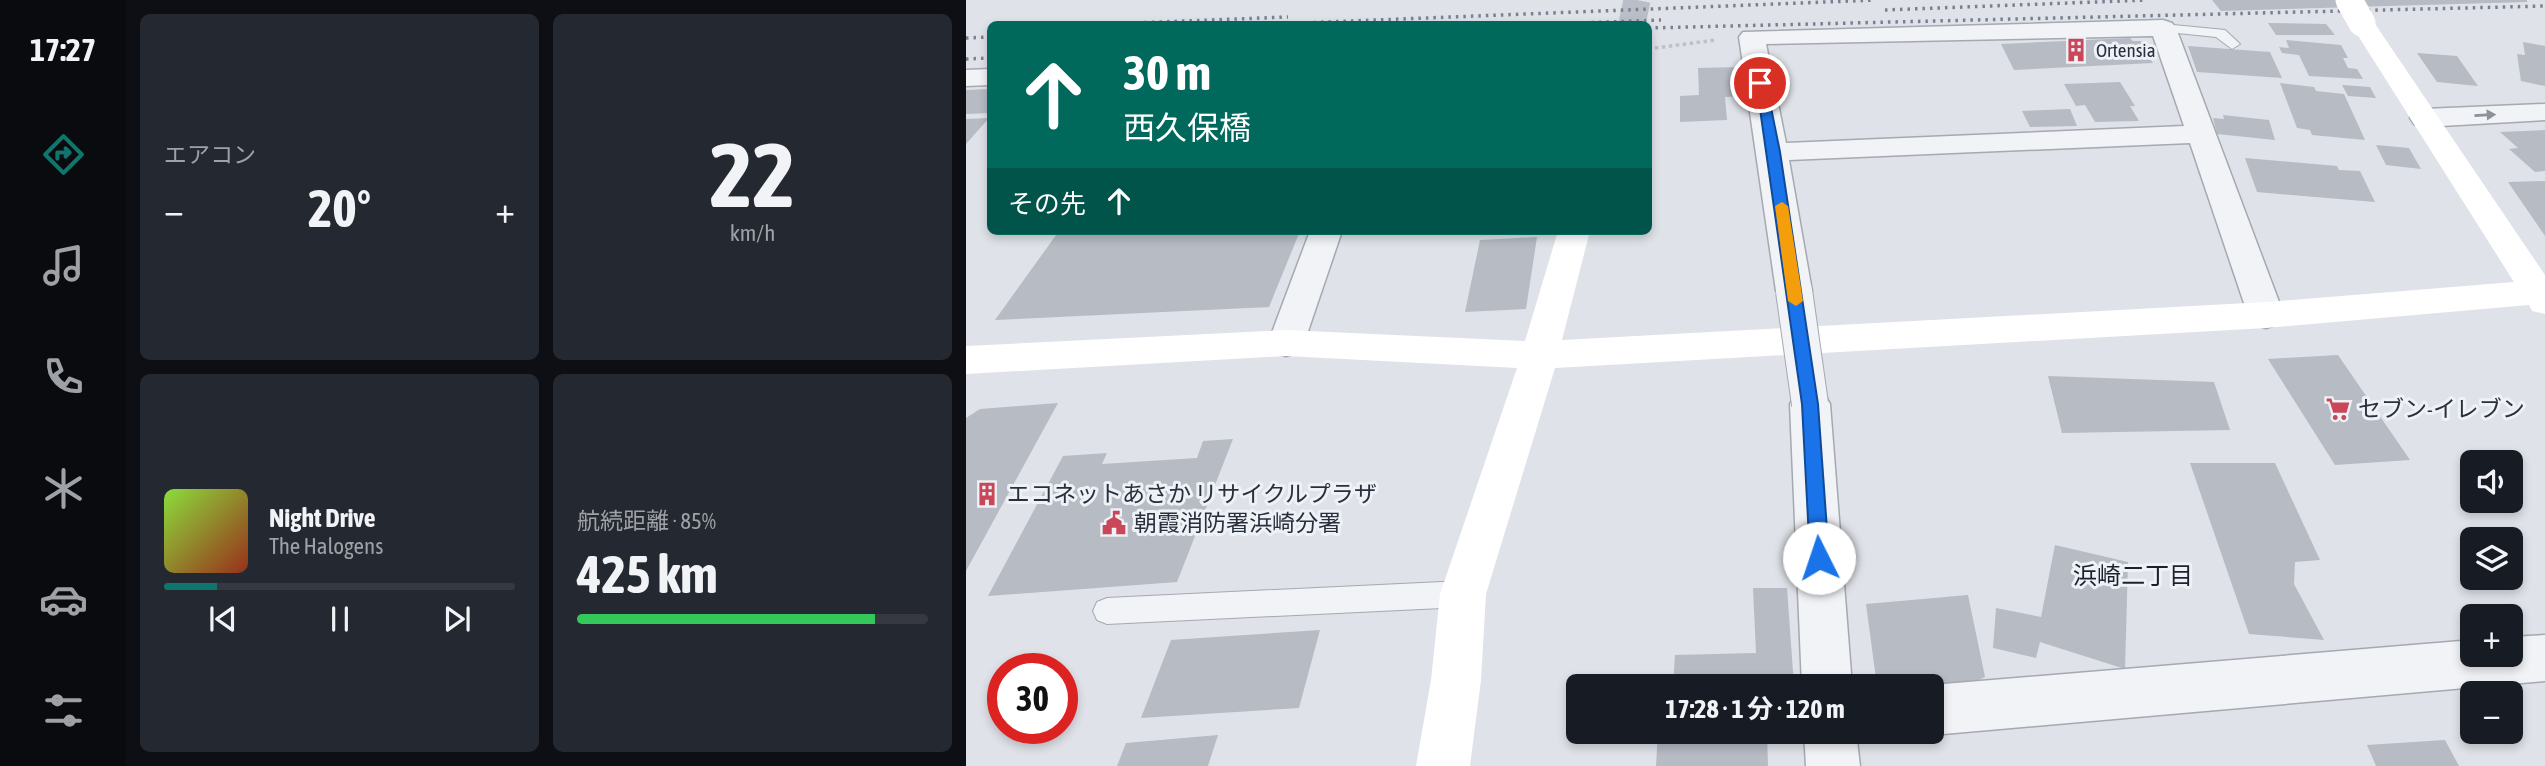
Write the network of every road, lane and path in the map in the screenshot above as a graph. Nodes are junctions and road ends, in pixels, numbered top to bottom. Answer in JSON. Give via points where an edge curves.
{"nodes":[{"id":1,"x":2355,"y":11,"type":"edge"},
{"id":2,"x":2163,"y":28,"type":"junction"},
{"id":3,"x":1716,"y":40,"type":"dead end"},
{"id":4,"x":2232,"y":44,"type":"dead end"},
{"id":5,"x":1652,"y":48,"type":"edge"},
{"id":6,"x":987,"y":77,"type":"edge"},
{"id":7,"x":966,"y":78,"type":"edge"},
{"id":8,"x":2545,"y":112,"type":"edge"},
{"id":9,"x":2424,"y":118,"type":"junction"},
{"id":10,"x":2202,"y":134,"type":"junction"},
{"id":11,"x":1773,"y":152,"type":"junction"},
{"id":12,"x":1325,"y":235,"type":"edge"},
{"id":13,"x":1573,"y":235,"type":"edge"},
{"id":14,"x":2543,"y":295,"type":"edge"},
{"id":15,"x":2266,"y":315,"type":"junction"},
{"id":16,"x":1286,"y":342,"type":"junction"},
{"id":17,"x":1540,"y":355,"type":"junction"},
{"id":18,"x":966,"y":360,"type":"edge"},
{"id":19,"x":1463,"y":594,"type":"junction"},
{"id":20,"x":1107,"y":611,"type":"dead end"},
{"id":21,"x":2545,"y":658,"type":"edge"},
{"id":22,"x":1826,"y":674,"type":"edge"},
{"id":23,"x":1944,"y":709,"type":"edge"},
{"id":24,"x":1831,"y":744,"type":"edge"},
{"id":25,"x":1443,"y":766,"type":"edge"},
{"id":26,"x":1833,"y":766,"type":"edge"}],
"edges":[{"from":1,"to":9,"type":"street"},
{"from":2,"to":4,"type":"lane","via":[[2220,33]]},
{"from":2,"to":10,"type":"street"},
{"from":2,"to":11,"type":"street","via":[[1752,37]]},
{"from":3,"to":5,"type":"path"},
{"from":6,"to":7,"type":"street"},
{"from":9,"to":8,"type":"street","one_way":true},
{"from":9,"to":14,"type":"street"},
{"from":10,"to":11,"type":"street"},
{"from":10,"to":15,"type":"street"},
{"from":11,"to":22,"type":"street","bridge":true,"via":[[1810,404]]},
{"from":12,"to":16,"type":"street"},
{"from":13,"to":17,"type":"street"},
{"from":14,"to":15,"type":"street"},
{"from":15,"to":17,"type":"street"},
{"from":16,"to":17,"type":"street"},
{"from":16,"to":18,"type":"street"},
{"from":17,"to":19,"type":"street"},
{"from":19,"to":20,"type":"lane"},
{"from":19,"to":25,"type":"street","via":[[1457,680]]},
{"from":21,"to":23,"type":"street"},
{"from":24,"to":26,"type":"street"}]}
